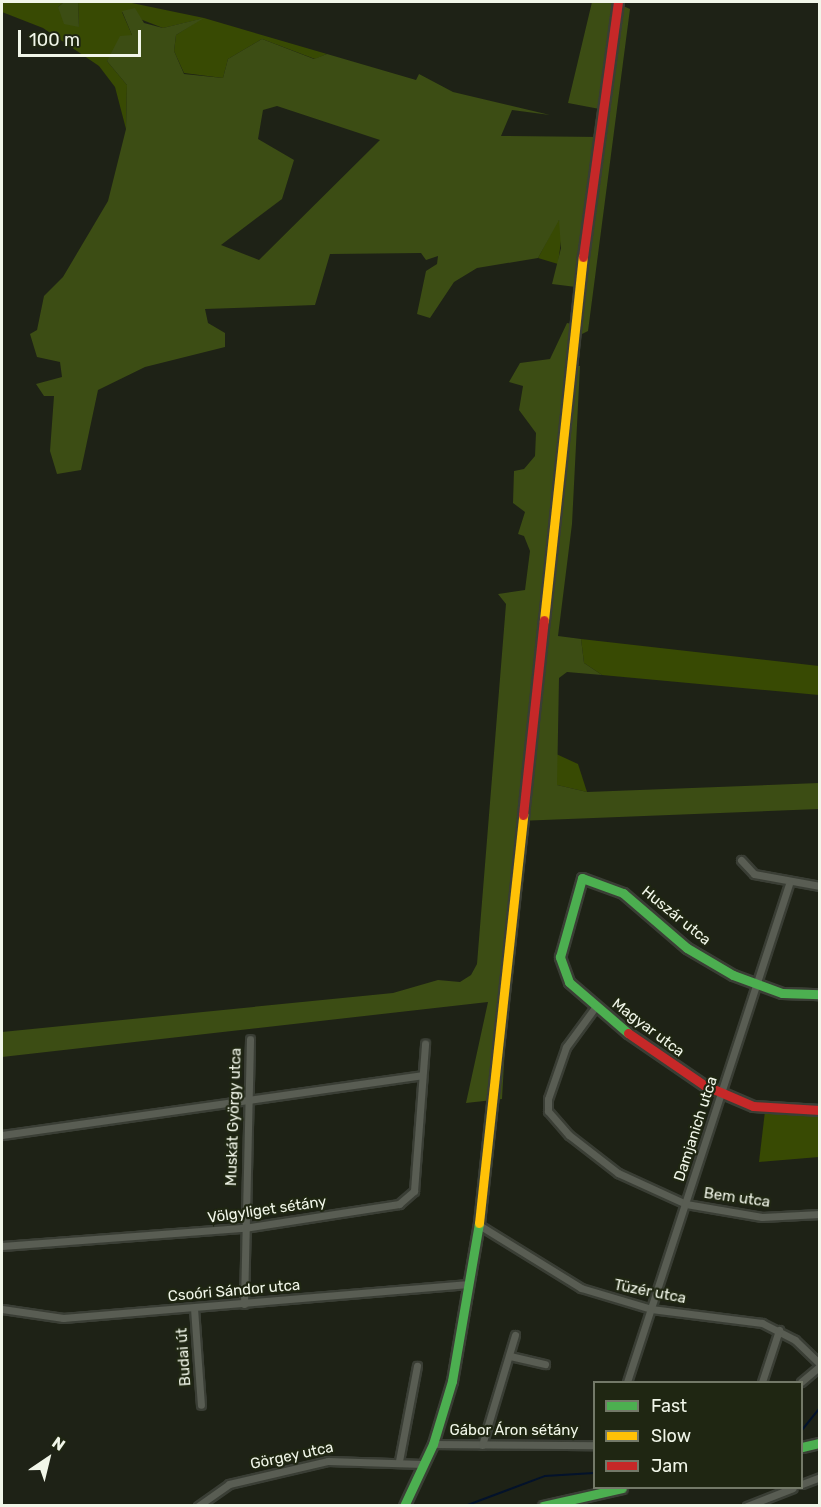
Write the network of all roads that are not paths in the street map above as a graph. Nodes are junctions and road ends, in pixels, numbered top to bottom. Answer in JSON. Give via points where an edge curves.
{"nodes":[{"id":1,"x":618,"y":2,"type":"edge"},
{"id":2,"x":741,"y":860,"type":"dead end"},
{"id":3,"x":582,"y":878,"type":"joint"},
{"id":4,"x":789,"y":884,"type":"junction"},
{"id":5,"x":819,"y":886,"type":"edge"},
{"id":6,"x":756,"y":986,"type":"junction"},
{"id":7,"x":819,"y":994,"type":"edge"},
{"id":8,"x":596,"y":1006,"type":"junction"},
{"id":9,"x":250,"y":1039,"type":"dead end"},
{"id":10,"x":425,"y":1043,"type":"dead end"},
{"id":11,"x":422,"y":1074,"type":"junction"},
{"id":12,"x":722,"y":1094,"type":"junction"},
{"id":13,"x":248,"y":1098,"type":"junction"},
{"id":14,"x":819,"y":1110,"type":"edge"},
{"id":15,"x":2,"y":1136,"type":"edge"},
{"id":16,"x":686,"y":1204,"type":"junction"},
{"id":17,"x":819,"y":1214,"type":"edge"},
{"id":18,"x":479,"y":1225,"type":"junction"},
{"id":19,"x":244,"y":1228,"type":"junction"},
{"id":20,"x":2,"y":1246,"type":"edge"},
{"id":21,"x":469,"y":1284,"type":"junction"},
{"id":22,"x":244,"y":1304,"type":"junction"},
{"id":23,"x":194,"y":1308,"type":"junction"},
{"id":24,"x":2,"y":1309,"type":"edge"},
{"id":25,"x":651,"y":1309,"type":"junction"},
{"id":26,"x":779,"y":1330,"type":"junction"},
{"id":27,"x":516,"y":1335,"type":"dead end"},
{"id":28,"x":510,"y":1356,"type":"junction"},
{"id":29,"x":545,"y":1364,"type":"dead end"},
{"id":30,"x":819,"y":1365,"type":"edge"},
{"id":31,"x":417,"y":1366,"type":"dead end"},
{"id":32,"x":628,"y":1381,"type":"edge"},
{"id":33,"x":763,"y":1381,"type":"edge"},
{"id":34,"x":803,"y":1381,"type":"edge"},
{"id":35,"x":201,"y":1405,"type":"dead end"},
{"id":36,"x":819,"y":1443,"type":"edge"},
{"id":37,"x":433,"y":1444,"type":"junction"},
{"id":38,"x":482,"y":1445,"type":"junction"},
{"id":39,"x":593,"y":1445,"type":"edge"},
{"id":40,"x":803,"y":1447,"type":"edge"},
{"id":41,"x":399,"y":1461,"type":"junction"},
{"id":42,"x":423,"y":1464,"type":"junction"},
{"id":43,"x":819,"y":1477,"type":"edge"},
{"id":44,"x":803,"y":1483,"type":"edge"},
{"id":45,"x":618,"y":1489,"type":"edge"},
{"id":46,"x":790,"y":1489,"type":"edge"},
{"id":47,"x":198,"y":1506,"type":"edge"},
{"id":48,"x":404,"y":1506,"type":"edge"},
{"id":49,"x":543,"y":1506,"type":"edge"},
{"id":50,"x":747,"y":1506,"type":"edge"}],
"edges":[{"from":1,"to":18,"type":"street","via":[[596,132]]},
{"from":2,"to":4,"type":"street","via":[[754,874]]},
{"from":3,"to":6,"type":"street","name":"Huszár utca","via":[[623,893],[687,948]]},
{"from":3,"to":8,"type":"street","name":"Magyar utca","via":[[560,957],[564,974]]},
{"from":4,"to":5,"type":"street"},
{"from":4,"to":6,"type":"street","name":"Damjanich utca"},
{"from":6,"to":7,"type":"street","name":"Huszár utca"},
{"from":6,"to":12,"type":"street","name":"Damjanich utca"},
{"from":8,"to":12,"type":"street","name":"Magyar utca","via":[[665,1061]]},
{"from":8,"to":16,"type":"street","name":"Bem utca","via":[[559,1060],[548,1111],[609,1168]]},
{"from":9,"to":13,"type":"street","name":"Muskát György utca"},
{"from":10,"to":11,"type":"street","name":"Völgyliget sétány"},
{"from":11,"to":13,"type":"street"},
{"from":11,"to":19,"type":"street","name":"Völgyliget sétány","via":[[409,1199]]},
{"from":12,"to":14,"type":"street","name":"Magyar utca","via":[[779,1111]]},
{"from":12,"to":16,"type":"street","name":"Damjanich utca"},
{"from":13,"to":15,"type":"street"},
{"from":13,"to":19,"type":"street","name":"Muskát György utca"},
{"from":16,"to":17,"type":"street","name":"Bem utca","via":[[762,1217]]},
{"from":16,"to":25,"type":"street","name":"Damjanich utca"},
{"from":18,"to":21,"type":"street"},
{"from":18,"to":25,"type":"street","name":"Tüzér utca","via":[[581,1288]]},
{"from":19,"to":20,"type":"street","name":"Völgyliget sétány"},
{"from":19,"to":22,"type":"street","name":"Muskát György utca"},
{"from":21,"to":22,"type":"street","name":"Csoóri Sándor utca"},
{"from":21,"to":37,"type":"street","via":[[452,1381]]},
{"from":22,"to":23,"type":"street","name":"Csoóri Sándor utca"},
{"from":23,"to":24,"type":"street","name":"Csoóri Sándor utca","via":[[63,1318]]},
{"from":23,"to":35,"type":"street","name":"Budai út"},
{"from":25,"to":26,"type":"street","name":"Tüzér utca","via":[[743,1319]]},
{"from":25,"to":32,"type":"street","name":"Damjanich utca"},
{"from":26,"to":30,"type":"street","name":"Tüzér utca"},
{"from":26,"to":33,"type":"street"},
{"from":27,"to":28,"type":"street"},
{"from":28,"to":29,"type":"street"},
{"from":28,"to":38,"type":"street"},
{"from":30,"to":34,"type":"street"},
{"from":31,"to":41,"type":"street"},
{"from":36,"to":40,"type":"street"},
{"from":37,"to":38,"type":"street","name":"Gábor Áron sétány"},
{"from":37,"to":42,"type":"street"},
{"from":38,"to":39,"type":"street","name":"Gábor Áron sétány"},
{"from":41,"to":42,"type":"street","name":"Görgey utca"},
{"from":41,"to":47,"type":"street","name":"Görgey utca","via":[[346,1459],[248,1478]]},
{"from":42,"to":48,"type":"street"},
{"from":43,"to":44,"type":"street"},
{"from":45,"to":49,"type":"street"},
{"from":46,"to":50,"type":"street"}]}
